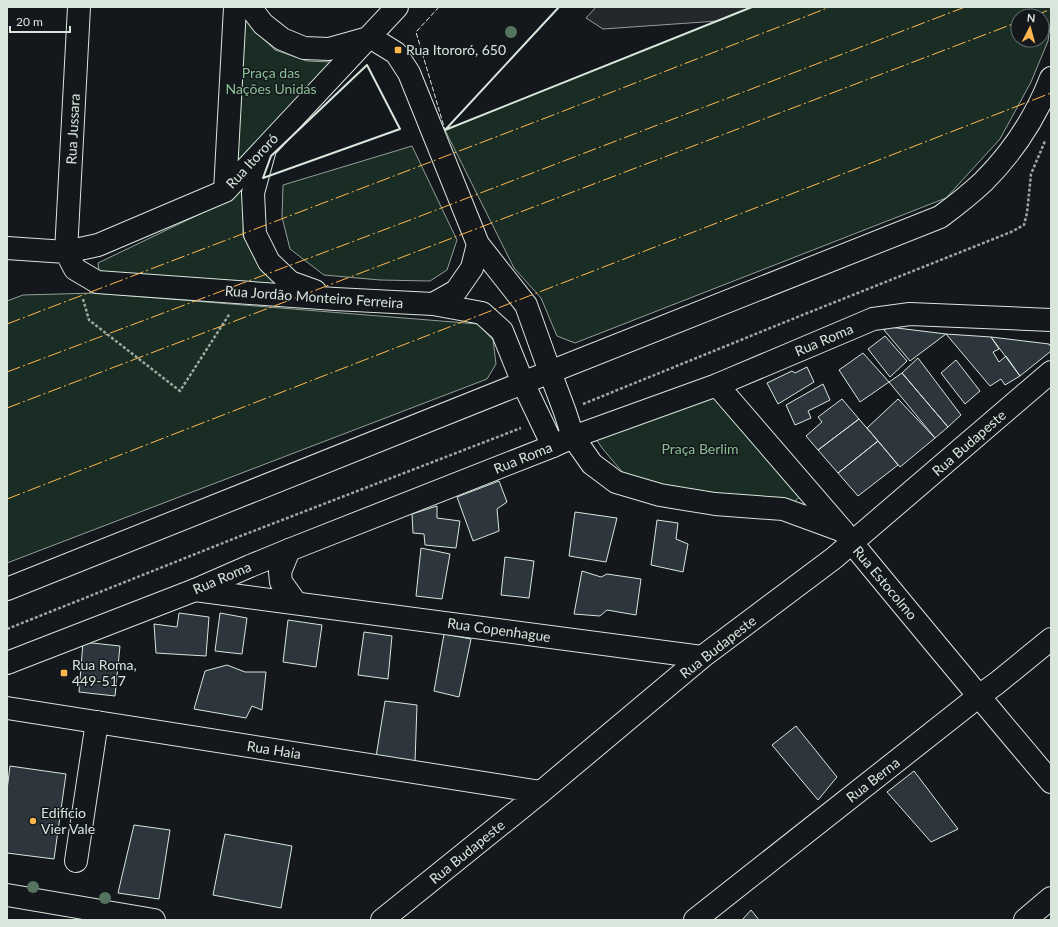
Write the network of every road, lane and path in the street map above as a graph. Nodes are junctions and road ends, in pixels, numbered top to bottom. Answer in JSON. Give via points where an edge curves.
{"nodes":[{"id":1,"x":79,"y":7,"type":"edge"},
{"id":2,"x":235,"y":7,"type":"edge"},
{"id":3,"x":250,"y":7,"type":"edge"},
{"id":4,"x":397,"y":7,"type":"edge"},
{"id":5,"x":370,"y":37,"type":"junction"},
{"id":6,"x":1051,"y":78,"type":"edge"},
{"id":7,"x":265,"y":147,"type":"junction"},
{"id":8,"x":225,"y":191,"type":"junction"},
{"id":9,"x":478,"y":244,"type":"junction"},
{"id":10,"x":7,"y":248,"type":"edge"},
{"id":11,"x":70,"y":260,"type":"junction"},
{"id":12,"x":243,"y":292,"type":"junction"},
{"id":13,"x":335,"y":299,"type":"junction"},
{"id":14,"x":433,"y":304,"type":"junction"},
{"id":15,"x":1051,"y":320,"type":"edge"},
{"id":16,"x":550,"y":372,"type":"junction"},
{"id":17,"x":1051,"y":372,"type":"edge"},
{"id":18,"x":522,"y":383,"type":"junction"},
{"id":19,"x":718,"y":385,"type":"junction"},
{"id":20,"x":563,"y":442,"type":"junction"},
{"id":21,"x":847,"y":537,"type":"junction"},
{"id":22,"x":289,"y":550,"type":"junction"},
{"id":23,"x":7,"y":589,"type":"edge"},
{"id":24,"x":195,"y":590,"type":"junction"},
{"id":25,"x":296,"y":603,"type":"junction"},
{"id":26,"x":1051,"y":639,"type":"edge"},
{"id":27,"x":702,"y":657,"type":"junction"},
{"id":28,"x":7,"y":663,"type":"edge"},
{"id":29,"x":979,"y":696,"type":"junction"},
{"id":30,"x":7,"y":708,"type":"edge"},
{"id":31,"x":97,"y":722,"type":"junction"},
{"id":32,"x":1051,"y":782,"type":"edge"},
{"id":33,"x":541,"y":792,"type":"junction"},
{"id":34,"x":76,"y":861,"type":"dead end"},
{"id":35,"x":7,"y":895,"type":"edge"},
{"id":36,"x":1051,"y":898,"type":"edge"},
{"id":37,"x":154,"y":920,"type":"edge"},
{"id":38,"x":382,"y":920,"type":"edge"},
{"id":39,"x":695,"y":920,"type":"edge"},
{"id":40,"x":1025,"y":920,"type":"edge"}],
"edges":[{"from":1,"to":11,"type":"street","name":"Rua Jussara"},
{"from":2,"to":8,"type":"street"},
{"from":3,"to":5,"type":"street","via":[[263,24],[282,39],[304,48],[329,49]]},
{"from":4,"to":5,"type":"street","name":"Rua Itororó"},
{"from":5,"to":7,"type":"street","name":"Rua Itororó"},
{"from":5,"to":9,"type":"street","via":[[396,53],[409,73]]},
{"from":6,"to":16,"type":"street","via":[[1033,117],[1001,162],[962,201],[940,217]]},
{"from":7,"to":8,"type":"street","name":"Rua Itororó"},
{"from":7,"to":13,"type":"street","via":[[254,193],[255,234],[269,262],[290,282]]},
{"from":8,"to":11,"type":"street","name":"Rua Itororó","via":[[98,245]]},
{"from":9,"to":14,"type":"street","via":[[472,268],[456,291]]},
{"from":9,"to":16,"type":"street","via":[[526,305]]},
{"from":10,"to":11,"type":"street","name":"Rua Jordão Monteiro Ferreira"},
{"from":11,"to":12,"type":"street","name":"Rua Jordão Monteiro Ferreira","via":[[97,282]]},
{"from":11,"to":12,"type":"path","via":[[89,320],[180,391]]},
{"from":12,"to":13,"type":"street","name":"Rua Jordão Monteiro Ferreira"},
{"from":13,"to":14,"type":"street","name":"Rua Jordão Monteiro Ferreira"},
{"from":14,"to":18,"type":"street","name":"Rua Jordão Monteiro Ferreira","via":[[482,313],[502,331]]},
{"from":15,"to":19,"type":"street","name":"Rua Roma","via":[[910,314],[873,319]]},
{"from":16,"to":18,"type":"street"},
{"from":16,"to":20,"type":"street","via":[[565,412]]},
{"from":17,"to":21,"type":"street","name":"Rua Budapeste"},
{"from":18,"to":20,"type":"street","name":"Rua Jordão Monteiro Ferreira"},
{"from":18,"to":23,"type":"street"},
{"from":19,"to":20,"type":"street","name":"Rua Roma"},
{"from":19,"to":21,"type":"street","name":"Rua Estocolmo"},
{"from":20,"to":21,"type":"street","via":[[616,482],[660,495],[715,504],[783,509]]},
{"from":20,"to":22,"type":"street","name":"Rua Roma"},
{"from":21,"to":27,"type":"street","name":"Rua Budapeste","via":[[834,558]]},
{"from":21,"to":29,"type":"street","name":"Rua Estocolmo"},
{"from":22,"to":24,"type":"street","name":"Rua Roma"},
{"from":22,"to":25,"type":"street","via":[[280,572],[281,582]]},
{"from":24,"to":25,"type":"street","name":"Rua Copenhague"},
{"from":24,"to":28,"type":"street","name":"Rua Roma"},
{"from":25,"to":27,"type":"street","name":"Rua Copenhague"},
{"from":26,"to":29,"type":"street","name":"Rua Berna"},
{"from":27,"to":33,"type":"street","name":"Rua Budapeste"},
{"from":29,"to":32,"type":"street","name":"Rua Estocolmo"},
{"from":29,"to":39,"type":"street","name":"Rua Berna"},
{"from":30,"to":31,"type":"street","name":"Rua Haia"},
{"from":31,"to":33,"type":"street","name":"Rua Haia"},
{"from":31,"to":34,"type":"street"},
{"from":33,"to":38,"type":"street","name":"Rua Budapeste"},
{"from":35,"to":37,"type":"street"},
{"from":36,"to":40,"type":"street"}]}
